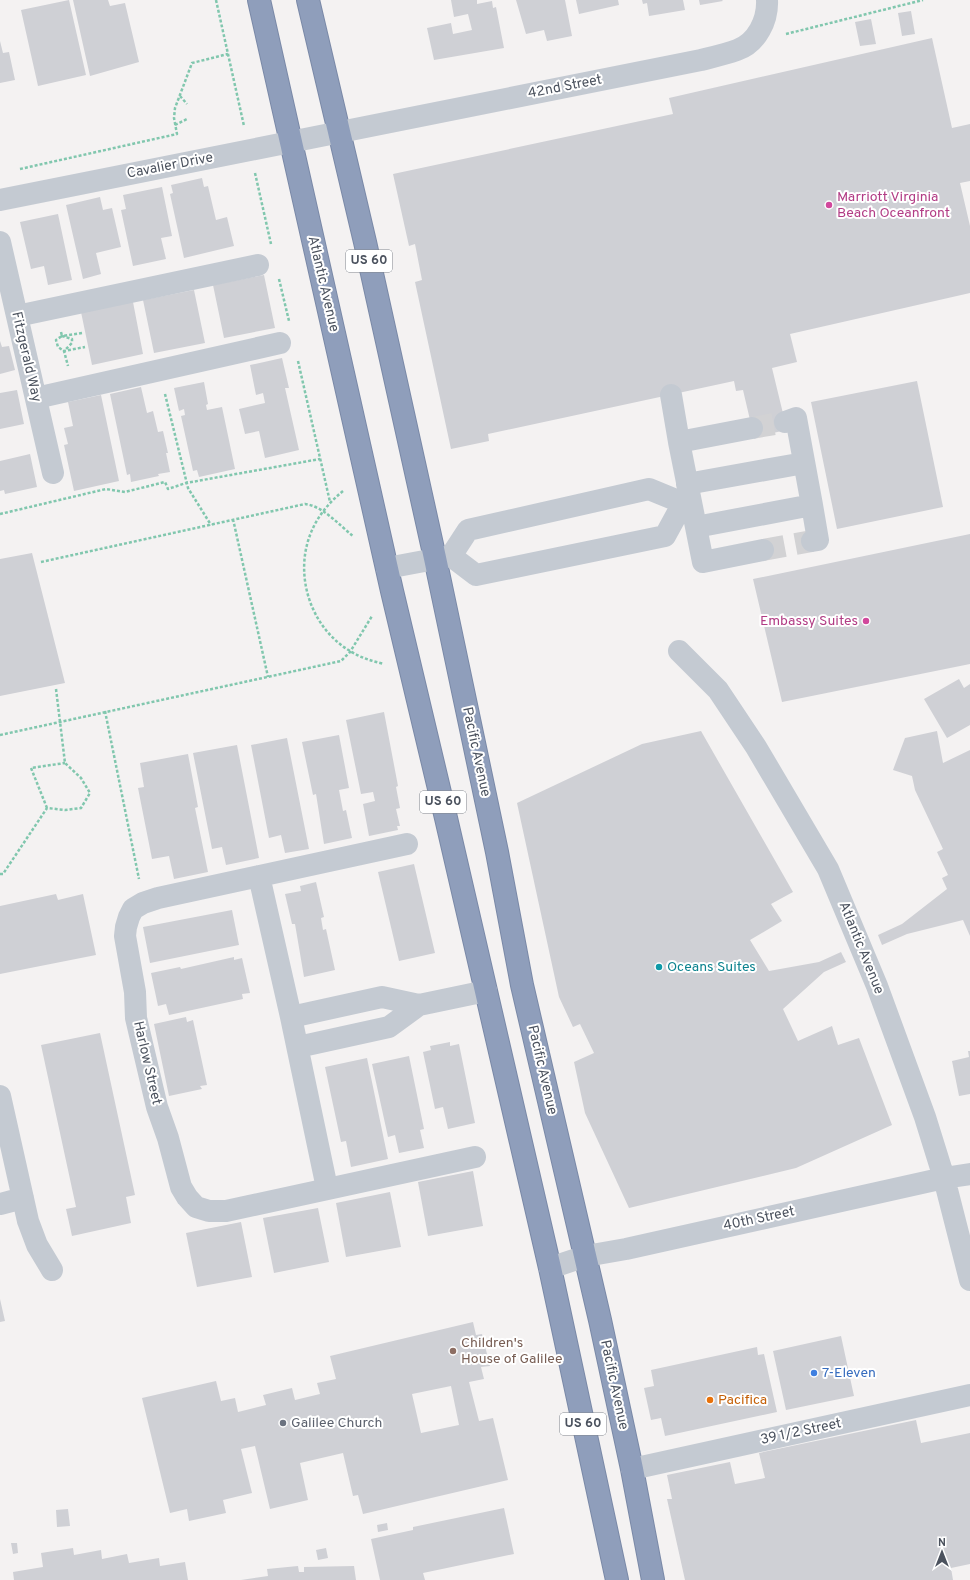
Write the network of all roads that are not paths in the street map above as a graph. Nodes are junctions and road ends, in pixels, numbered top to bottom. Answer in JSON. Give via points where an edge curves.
{"nodes":[{"id":1,"x":259,"y":0,"type":"edge"},
{"id":2,"x":308,"y":0,"type":"edge"},
{"id":3,"x":767,"y":4,"type":"edge"},
{"id":4,"x":339,"y":132,"type":"junction"},
{"id":5,"x":291,"y":141,"type":"junction"},
{"id":6,"x":0,"y":200,"type":"edge"},
{"id":7,"x":0,"y":242,"type":"edge"},
{"id":8,"x":258,"y":266,"type":"dead end"},
{"id":9,"x":17,"y":316,"type":"junction"},
{"id":10,"x":280,"y":343,"type":"dead end"},
{"id":11,"x":671,"y":394,"type":"dead end"},
{"id":12,"x":36,"y":398,"type":"junction"},
{"id":13,"x":785,"y":422,"type":"tunnel mouth"},
{"id":14,"x":752,"y":428,"type":"tunnel mouth"},
{"id":15,"x":679,"y":442,"type":"junction"},
{"id":16,"x":804,"y":463,"type":"junction"},
{"id":17,"x":53,"y":473,"type":"dead end"},
{"id":18,"x":687,"y":496,"type":"junction"},
{"id":19,"x":812,"y":505,"type":"junction"},
{"id":20,"x":696,"y":528,"type":"junction"},
{"id":21,"x":812,"y":541,"type":"dead end"},
{"id":22,"x":763,"y":550,"type":"tunnel mouth"},
{"id":23,"x":443,"y":557,"type":"junction"},
{"id":24,"x":387,"y":568,"type":"junction"},
{"id":25,"x":679,"y":651,"type":"dead end"},
{"id":26,"x":407,"y":844,"type":"dead end"},
{"id":27,"x":259,"y":876,"type":"junction"},
{"id":28,"x":486,"y":991,"type":"junction"},
{"id":29,"x":420,"y":1005,"type":"junction"},
{"id":30,"x":291,"y":1017,"type":"junction"},
{"id":31,"x":298,"y":1047,"type":"junction"},
{"id":32,"x":0,"y":1096,"type":"edge"},
{"id":33,"x":475,"y":1157,"type":"dead end"},
{"id":34,"x":970,"y":1174,"type":"edge"},
{"id":35,"x":944,"y":1178,"type":"junction"},
{"id":36,"x":328,"y":1188,"type":"junction"},
{"id":37,"x":23,"y":1198,"type":"junction"},
{"id":38,"x":0,"y":1204,"type":"edge"},
{"id":39,"x":586,"y":1256,"type":"junction"},
{"id":40,"x":550,"y":1268,"type":"junction"},
{"id":41,"x":52,"y":1270,"type":"dead end"},
{"id":42,"x":970,"y":1280,"type":"edge"},
{"id":43,"x":970,"y":1395,"type":"edge"},
{"id":44,"x":632,"y":1469,"type":"junction"},
{"id":45,"x":617,"y":1580,"type":"edge"},
{"id":46,"x":653,"y":1580,"type":"edge"}],
"edges":[{"from":1,"to":5,"type":"highway","name":"Atlantic Avenue","number":"US 60"},
{"from":2,"to":4,"type":"highway","number":"US 60"},
{"from":3,"to":4,"type":"street","name":"42nd Street","via":[[762,29],[739,50],[701,60]]},
{"from":4,"to":5,"type":"street","name":"Cavalier Drive"},
{"from":4,"to":23,"type":"highway","number":"US 60"},
{"from":5,"to":6,"type":"street","name":"Cavalier Drive"},
{"from":5,"to":24,"type":"highway","name":"Atlantic Avenue","number":"US 60"},
{"from":7,"to":9,"type":"street","name":"Fitzgerald Way"},
{"from":8,"to":9,"type":"street"},
{"from":9,"to":12,"type":"street","name":"Fitzgerald Way"},
{"from":10,"to":12,"type":"street"},
{"from":11,"to":15,"type":"street"},
{"from":12,"to":17,"type":"street","name":"Fitzgerald Way"},
{"from":13,"to":16,"type":"street","via":[[796,418]]},
{"from":14,"to":15,"type":"street"},
{"from":15,"to":18,"type":"street"},
{"from":16,"to":18,"type":"street"},
{"from":16,"to":19,"type":"street"},
{"from":18,"to":20,"type":"street"},
{"from":18,"to":23,"type":"street","via":[[650,489],[468,530]]},
{"from":18,"to":23,"type":"street","via":[[665,536],[476,575]]},
{"from":19,"to":20,"type":"street"},
{"from":19,"to":21,"type":"street","via":[[818,540]]},
{"from":20,"to":22,"type":"street","via":[[702,562]]},
{"from":23,"to":24,"type":"street"},
{"from":23,"to":39,"type":"highway","name":"Pacific Avenue","number":"US 60","via":[[522,986]]},
{"from":24,"to":28,"type":"highway","number":"US 60"},
{"from":25,"to":35,"type":"street","name":"Atlantic Avenue","via":[[718,690],[756,747],[828,869],[877,986],[925,1117]]},
{"from":26,"to":27,"type":"street","name":"Harlow Street"},
{"from":27,"to":30,"type":"street"},
{"from":27,"to":36,"type":"street","name":"Harlow Street","via":[[158,898],[133,909],[125,936],[134,979],[136,1018],[157,1107],[181,1187],[196,1207],[209,1211],[226,1210]]},
{"from":28,"to":29,"type":"street"},
{"from":28,"to":40,"type":"highway","number":"US 60"},
{"from":29,"to":30,"type":"street","via":[[382,997]]},
{"from":29,"to":31,"type":"street","via":[[389,1027]]},
{"from":30,"to":31,"type":"street"},
{"from":31,"to":36,"type":"street"},
{"from":32,"to":37,"type":"street"},
{"from":33,"to":36,"type":"street","name":"Harlow Street"},
{"from":34,"to":35,"type":"street","name":"40th Street"},
{"from":35,"to":39,"type":"street","name":"40th Street"},
{"from":35,"to":42,"type":"street","name":"Atlantic Avenue"},
{"from":37,"to":38,"type":"street"},
{"from":37,"to":41,"type":"street","via":[[37,1245]]},
{"from":39,"to":40,"type":"street","name":"40th Street"},
{"from":39,"to":44,"type":"highway","name":"Pacific Avenue","number":"US 60"},
{"from":40,"to":45,"type":"highway","number":"US 60"},
{"from":43,"to":44,"type":"street","name":"39 1/2 Street"},
{"from":44,"to":46,"type":"highway","name":"Pacific Avenue","number":"US 60"}]}
